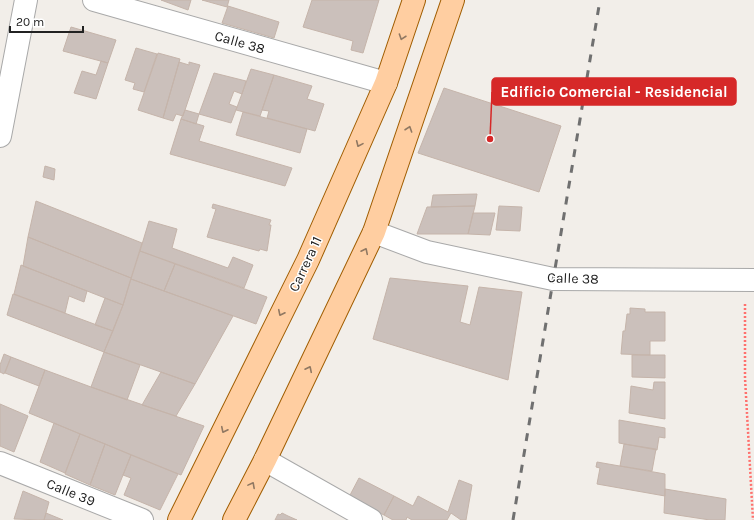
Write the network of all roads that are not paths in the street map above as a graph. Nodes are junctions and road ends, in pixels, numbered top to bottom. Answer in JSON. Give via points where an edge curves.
{"nodes":[{"id":1,"x":26,"y":0,"type":"edge"},
{"id":2,"x":94,"y":0,"type":"edge"},
{"id":3,"x":414,"y":0,"type":"edge"},
{"id":4,"x":453,"y":0,"type":"edge"},
{"id":5,"x":386,"y":83,"type":"junction"},
{"id":6,"x":0,"y":136,"type":"edge"},
{"id":7,"x":374,"y":232,"type":"junction"},
{"id":8,"x":749,"y":279,"type":"edge"},
{"id":9,"x":265,"y":460,"type":"junction"},
{"id":10,"x":0,"y":463,"type":"edge"},
{"id":11,"x":142,"y":520,"type":"edge"},
{"id":12,"x":178,"y":520,"type":"edge"},
{"id":13,"x":234,"y":520,"type":"edge"},
{"id":14,"x":371,"y":520,"type":"edge"}],
"edges":[{"from":1,"to":6,"type":"street"},
{"from":2,"to":5,"type":"street","name":"Calle 38"},
{"from":3,"to":5,"type":"main road","name":"Carrera 11","one_way":true},
{"from":7,"to":4,"type":"main road","one_way":true},
{"from":5,"to":12,"type":"main road","name":"Carrera 11","one_way":true,"via":[[308,260]]},
{"from":7,"to":8,"type":"street","name":"Calle 38","via":[[427,252],[553,279]]},
{"from":9,"to":7,"type":"main road","one_way":true},
{"from":13,"to":9,"type":"main road","one_way":true},
{"from":9,"to":14,"type":"street"},
{"from":10,"to":11,"type":"street","name":"Calle 39"}]}
